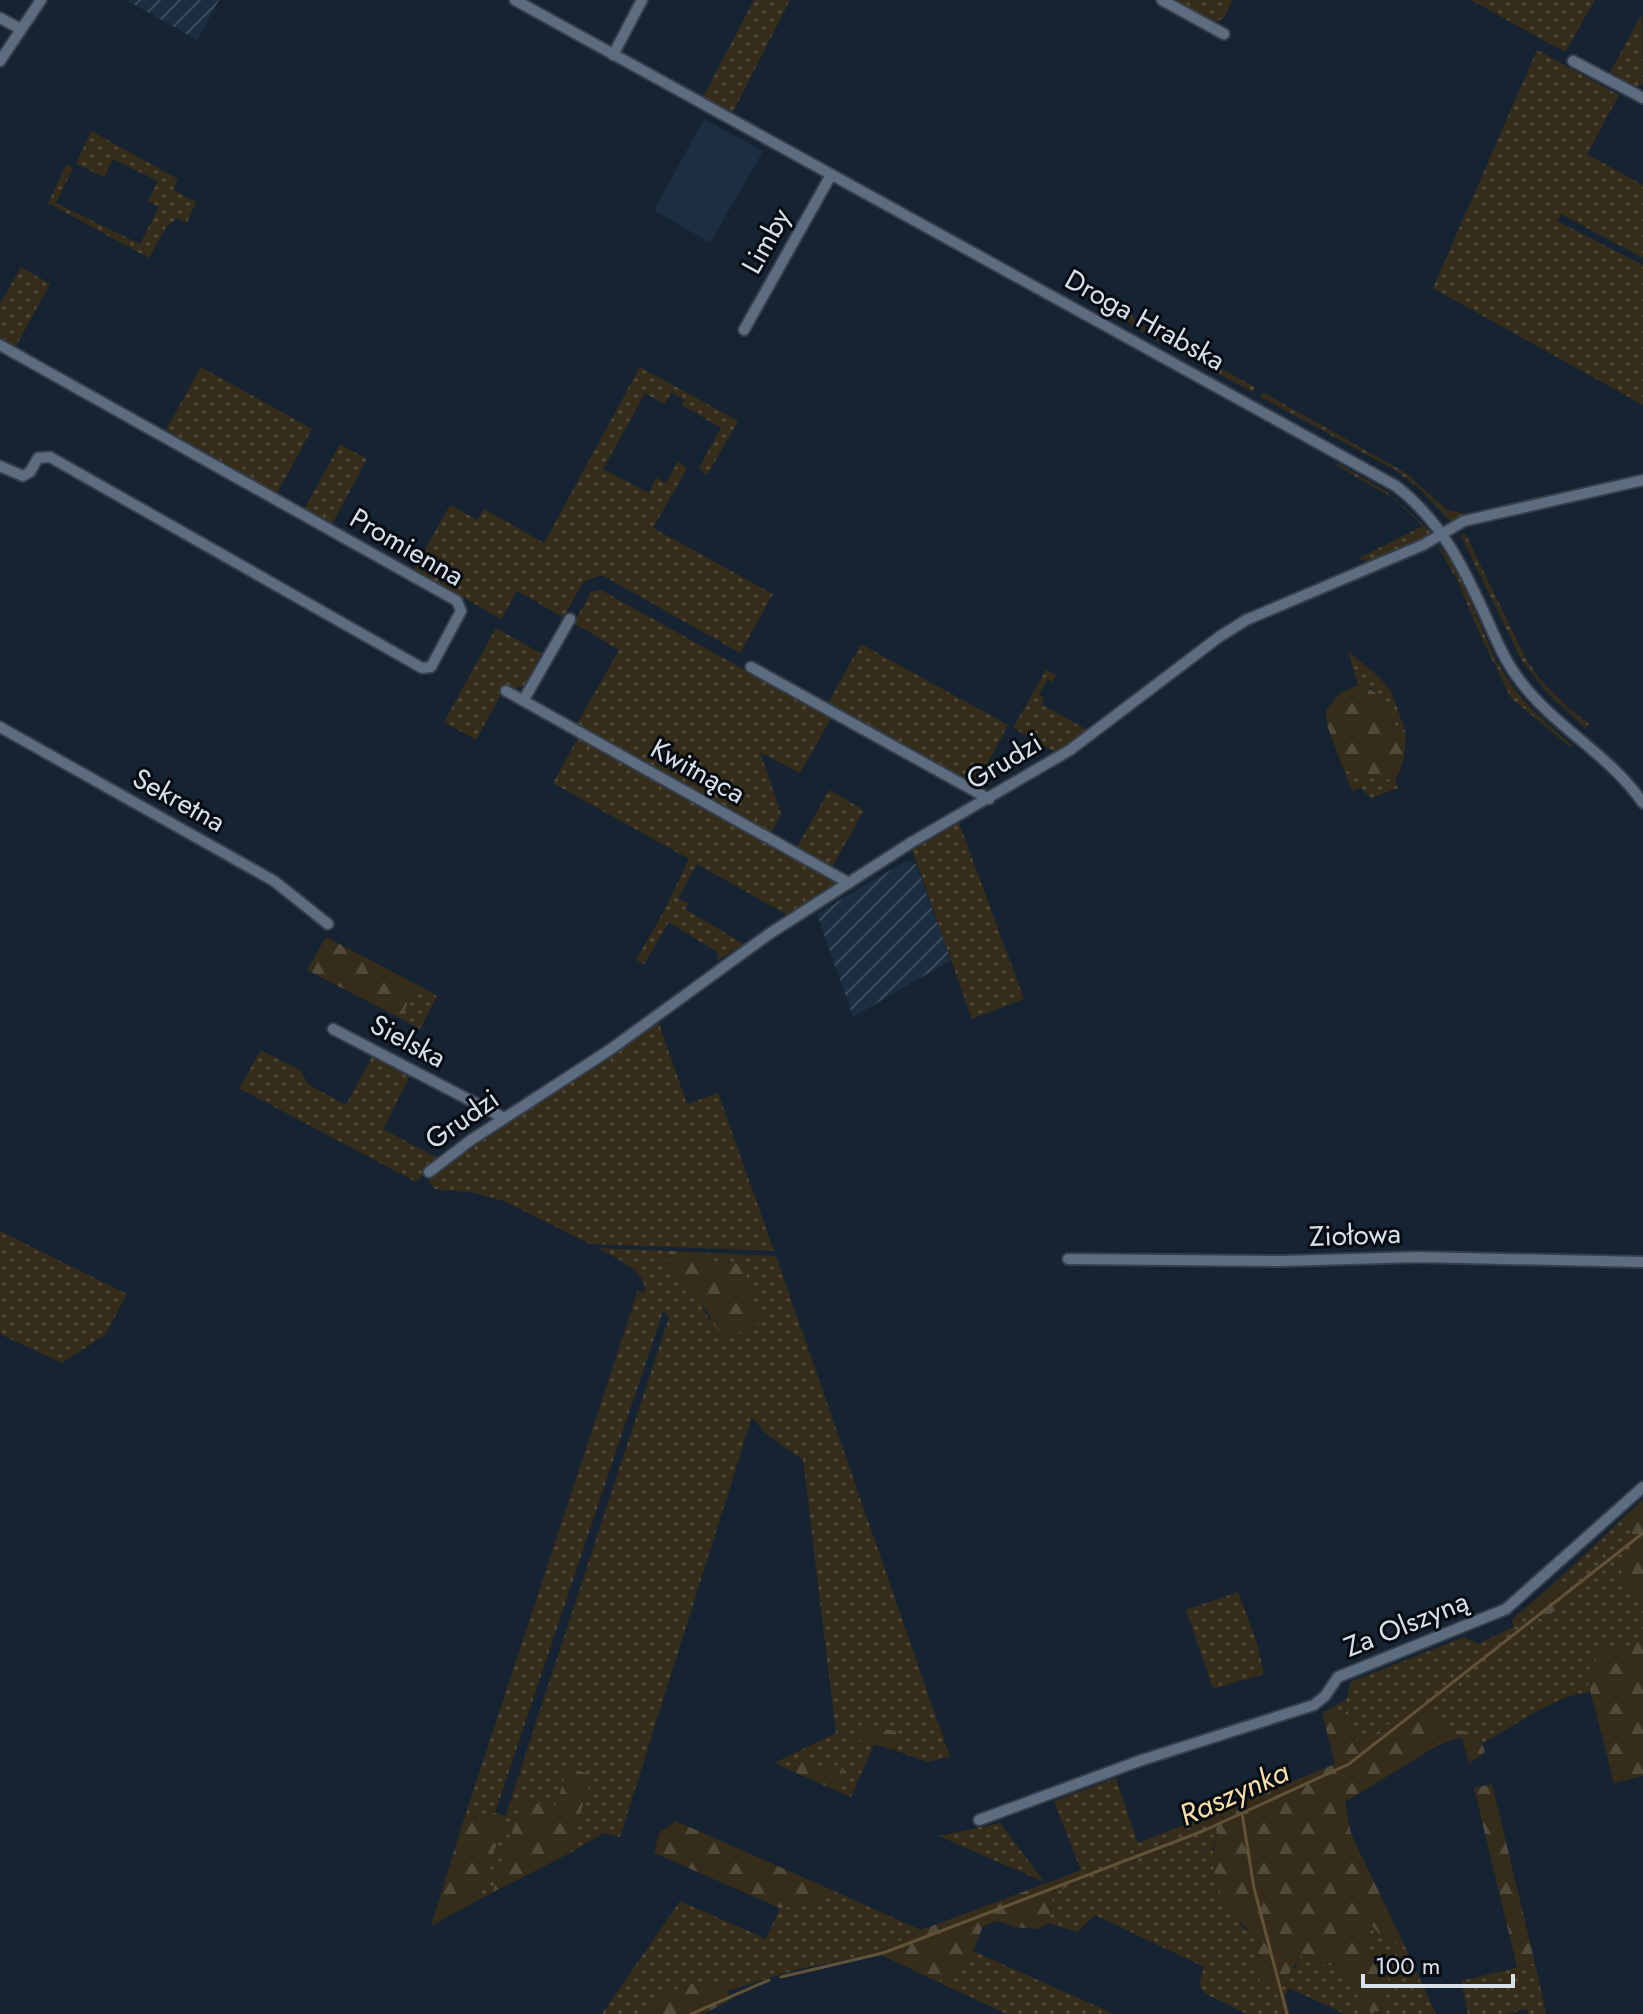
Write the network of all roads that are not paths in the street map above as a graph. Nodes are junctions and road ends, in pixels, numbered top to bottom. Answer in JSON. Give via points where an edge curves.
{"nodes":[{"id":1,"x":41,"y":0,"type":"edge"},
{"id":2,"x":515,"y":0,"type":"edge"},
{"id":3,"x":642,"y":0,"type":"edge"},
{"id":4,"x":1162,"y":0,"type":"edge"},
{"id":5,"x":0,"y":18,"type":"edge"},
{"id":6,"x":21,"y":29,"type":"junction"},
{"id":7,"x":1224,"y":34,"type":"dead end"},
{"id":8,"x":613,"y":55,"type":"junction"},
{"id":9,"x":0,"y":61,"type":"edge"},
{"id":10,"x":1573,"y":61,"type":"dead end"},
{"id":11,"x":1643,"y":98,"type":"edge"},
{"id":12,"x":831,"y":175,"type":"junction"},
{"id":13,"x":744,"y":330,"type":"dead end"},
{"id":14,"x":0,"y":345,"type":"edge"},
{"id":15,"x":0,"y":466,"type":"edge"},
{"id":16,"x":1643,"y":480,"type":"edge"},
{"id":17,"x":1443,"y":533,"type":"junction"},
{"id":18,"x":570,"y":619,"type":"dead end"},
{"id":19,"x":751,"y":667,"type":"dead end"},
{"id":20,"x":506,"y":691,"type":"dead end"},
{"id":21,"x":523,"y":701,"type":"junction"},
{"id":22,"x":0,"y":727,"type":"edge"},
{"id":23,"x":989,"y":799,"type":"junction"},
{"id":24,"x":1643,"y":803,"type":"edge"},
{"id":25,"x":849,"y":883,"type":"junction"},
{"id":26,"x":328,"y":924,"type":"dead end"},
{"id":27,"x":333,"y":1029,"type":"dead end"},
{"id":28,"x":504,"y":1118,"type":"junction"},
{"id":29,"x":429,"y":1172,"type":"dead end"},
{"id":30,"x":1068,"y":1259,"type":"dead end"},
{"id":31,"x":1643,"y":1262,"type":"edge"},
{"id":32,"x":1643,"y":1487,"type":"edge"},
{"id":33,"x":979,"y":1820,"type":"dead end"}],
"edges":[{"from":1,"to":6,"type":"street"},
{"from":2,"to":8,"type":"street","name":"Droga Hrabska"},
{"from":3,"to":8,"type":"street"},
{"from":4,"to":7,"type":"street"},
{"from":5,"to":6,"type":"street"},
{"from":6,"to":9,"type":"street"},
{"from":8,"to":12,"type":"street","name":"Droga Hrabska"},
{"from":10,"to":11,"type":"street"},
{"from":12,"to":13,"type":"street","name":"Limby"},
{"from":12,"to":17,"type":"street","name":"Droga Hrabska","via":[[1373,472],[1405,493]]},
{"from":14,"to":15,"type":"street","name":"Promienna","via":[[457,601],[461,611],[431,667],[422,668],[50,457],[38,458],[23,476]]},
{"from":16,"to":17,"type":"street","name":"Grudzi","via":[[1468,520]]},
{"from":17,"to":23,"type":"street","name":"Grudzi","via":[[1246,620],[1070,750]]},
{"from":17,"to":24,"type":"street","name":"Droga Hrabska","via":[[1520,681]]},
{"from":18,"to":21,"type":"street"},
{"from":19,"to":23,"type":"street"},
{"from":20,"to":21,"type":"street","name":"Kwitnąca"},
{"from":21,"to":25,"type":"street","name":"Kwitnąca"},
{"from":22,"to":26,"type":"street","name":"Sekretna","via":[[274,881]]},
{"from":23,"to":25,"type":"street","name":"Grudzi"},
{"from":25,"to":28,"type":"street","name":"Grudzi"},
{"from":27,"to":28,"type":"street","name":"Sielska"},
{"from":28,"to":29,"type":"street","name":"Grudzi"},
{"from":30,"to":31,"type":"street","name":"Ziołowa"},
{"from":32,"to":33,"type":"street","name":"Za Olszyną","via":[[1506,1609],[1338,1677],[1314,1705]]}]}
